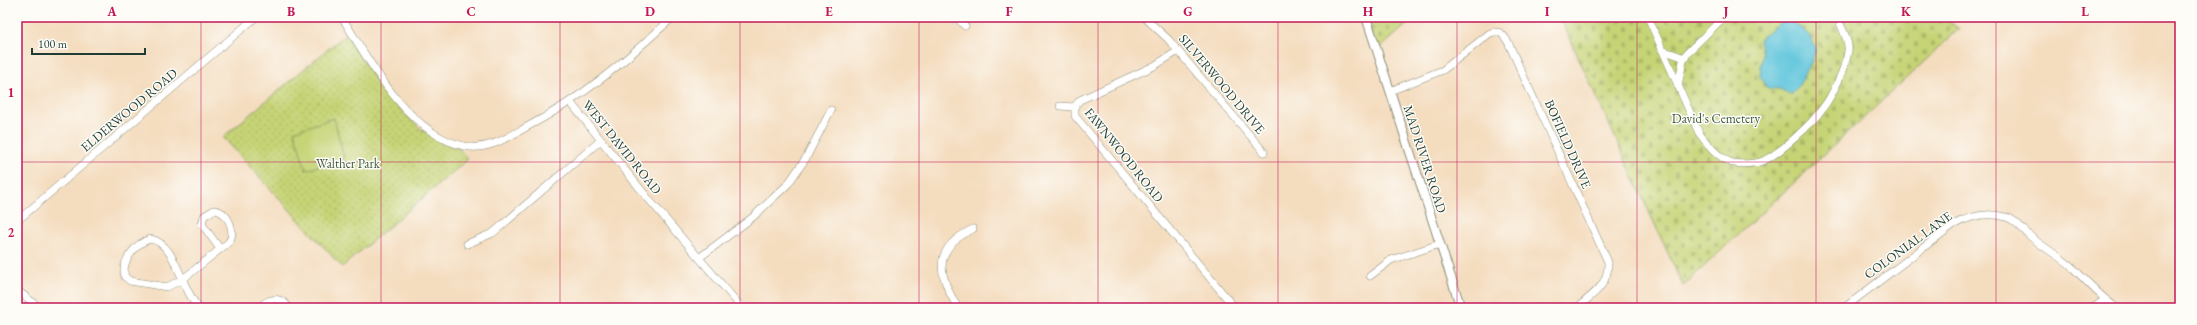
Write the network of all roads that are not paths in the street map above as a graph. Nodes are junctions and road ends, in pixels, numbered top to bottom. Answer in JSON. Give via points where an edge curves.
{"nodes":[{"id":1,"x":256,"y":17,"type":"edge"},
{"id":2,"x":342,"y":17,"type":"edge"},
{"id":3,"x":673,"y":17,"type":"edge"},
{"id":4,"x":956,"y":17,"type":"edge"},
{"id":5,"x":1144,"y":17,"type":"edge"},
{"id":6,"x":1366,"y":17,"type":"edge"},
{"id":7,"x":1648,"y":17,"type":"edge"},
{"id":8,"x":1724,"y":17,"type":"edge"},
{"id":9,"x":1837,"y":17,"type":"edge"},
{"id":10,"x":965,"y":26,"type":"dead end"},
{"id":11,"x":1662,"y":50,"type":"junction"},
{"id":12,"x":1178,"y":51,"type":"junction"},
{"id":13,"x":1685,"y":58,"type":"junction"},
{"id":14,"x":1678,"y":86,"type":"junction"},
{"id":15,"x":1390,"y":91,"type":"junction"},
{"id":16,"x":571,"y":103,"type":"junction"},
{"id":17,"x":1060,"y":106,"type":"dead end"},
{"id":18,"x":1074,"y":107,"type":"junction"},
{"id":19,"x":831,"y":110,"type":"dead end"},
{"id":20,"x":601,"y":140,"type":"junction"},
{"id":21,"x":1264,"y":152,"type":"dead end"},
{"id":22,"x":17,"y":221,"type":"edge"},
{"id":23,"x":973,"y":229,"type":"dead end"},
{"id":24,"x":467,"y":244,"type":"dead end"},
{"id":25,"x":1440,"y":244,"type":"junction"},
{"id":26,"x":220,"y":249,"type":"junction"},
{"id":27,"x":699,"y":258,"type":"junction"},
{"id":28,"x":1370,"y":276,"type":"dead end"},
{"id":29,"x":183,"y":279,"type":"junction"},
{"id":30,"x":17,"y":290,"type":"edge"},
{"id":31,"x":2104,"y":300,"type":"junction"},
{"id":32,"x":40,"y":308,"type":"edge"},
{"id":33,"x":199,"y":308,"type":"edge"},
{"id":34,"x":259,"y":308,"type":"edge"},
{"id":35,"x":289,"y":308,"type":"edge"},
{"id":36,"x":742,"y":308,"type":"edge"},
{"id":37,"x":958,"y":308,"type":"edge"},
{"id":38,"x":1235,"y":308,"type":"edge"},
{"id":39,"x":1461,"y":308,"type":"edge"},
{"id":40,"x":1577,"y":308,"type":"edge"},
{"id":41,"x":1844,"y":308,"type":"edge"},
{"id":42,"x":2093,"y":308,"type":"edge"},
{"id":43,"x":2117,"y":308,"type":"edge"}],
"edges":[{"from":1,"to":22,"type":"street","name":"ELDERWOOD ROAD"},
{"from":2,"to":16,"type":"street","via":[[391,93],[422,123],[450,141],[469,147],[495,144]]},
{"from":3,"to":16,"type":"street","name":"WEST DAVID ROAD","via":[[618,67]]},
{"from":4,"to":10,"type":"street"},
{"from":5,"to":12,"type":"street","name":"SILVERWOOD DRIVE"},
{"from":6,"to":15,"type":"street","name":"MAD RIVER ROAD"},
{"from":7,"to":11,"type":"street"},
{"from":8,"to":13,"type":"street"},
{"from":9,"to":14,"type":"street","via":[[1849,50],[1841,73],[1823,108],[1813,121],[1774,155],[1762,162],[1731,162],[1707,144],[1699,133]]},
{"from":11,"to":13,"type":"street"},
{"from":11,"to":14,"type":"street"},
{"from":12,"to":18,"type":"street","name":"FAWNWOOD ROAD","via":[[1154,66],[1080,100]]},
{"from":12,"to":21,"type":"street","name":"SILVERWOOD DRIVE"},
{"from":13,"to":14,"type":"street"},
{"from":15,"to":25,"type":"street","name":"MAD RIVER ROAD"},
{"from":15,"to":40,"type":"street","name":"BOFIELD DRIVE","via":[[1442,70],[1490,33],[1499,32],[1508,42],[1605,252],[1609,270],[1603,286]]},
{"from":16,"to":20,"type":"street","name":"WEST DAVID ROAD"},
{"from":17,"to":18,"type":"street"},
{"from":18,"to":38,"type":"street","name":"FAWNWOOD ROAD","via":[[1077,120]]},
{"from":19,"to":27,"type":"street","via":[[806,158],[788,184],[752,217]]},
{"from":20,"to":24,"type":"street","via":[[494,233]]},
{"from":20,"to":27,"type":"street","name":"WEST DAVID ROAD"},
{"from":23,"to":37,"type":"street","via":[[955,240],[943,260],[943,280]]},
{"from":25,"to":28,"type":"street","via":[[1391,260]]},
{"from":25,"to":39,"type":"street","name":"MAD RIVER ROAD"},
{"from":26,"to":26,"type":"street","via":[[230,240],[232,231],[226,216],[214,210],[204,216],[202,224]]},
{"from":26,"to":29,"type":"street"},
{"from":27,"to":36,"type":"street","name":"WEST DAVID ROAD"},
{"from":29,"to":29,"type":"street","via":[[167,287],[130,281],[125,277],[124,267],[138,245],[145,240],[154,239],[172,258]]},
{"from":29,"to":33,"type":"street"},
{"from":30,"to":32,"type":"street"},
{"from":31,"to":41,"type":"street","name":"COLONIAL LANE","via":[[2074,269],[2029,236],[2012,220],[2007,217],[1971,216],[1953,225]]},
{"from":31,"to":42,"type":"street"},
{"from":31,"to":43,"type":"street","name":"COLONIAL LANE"},
{"from":34,"to":35,"type":"street","via":[[266,300],[273,298],[284,302]]}]}
